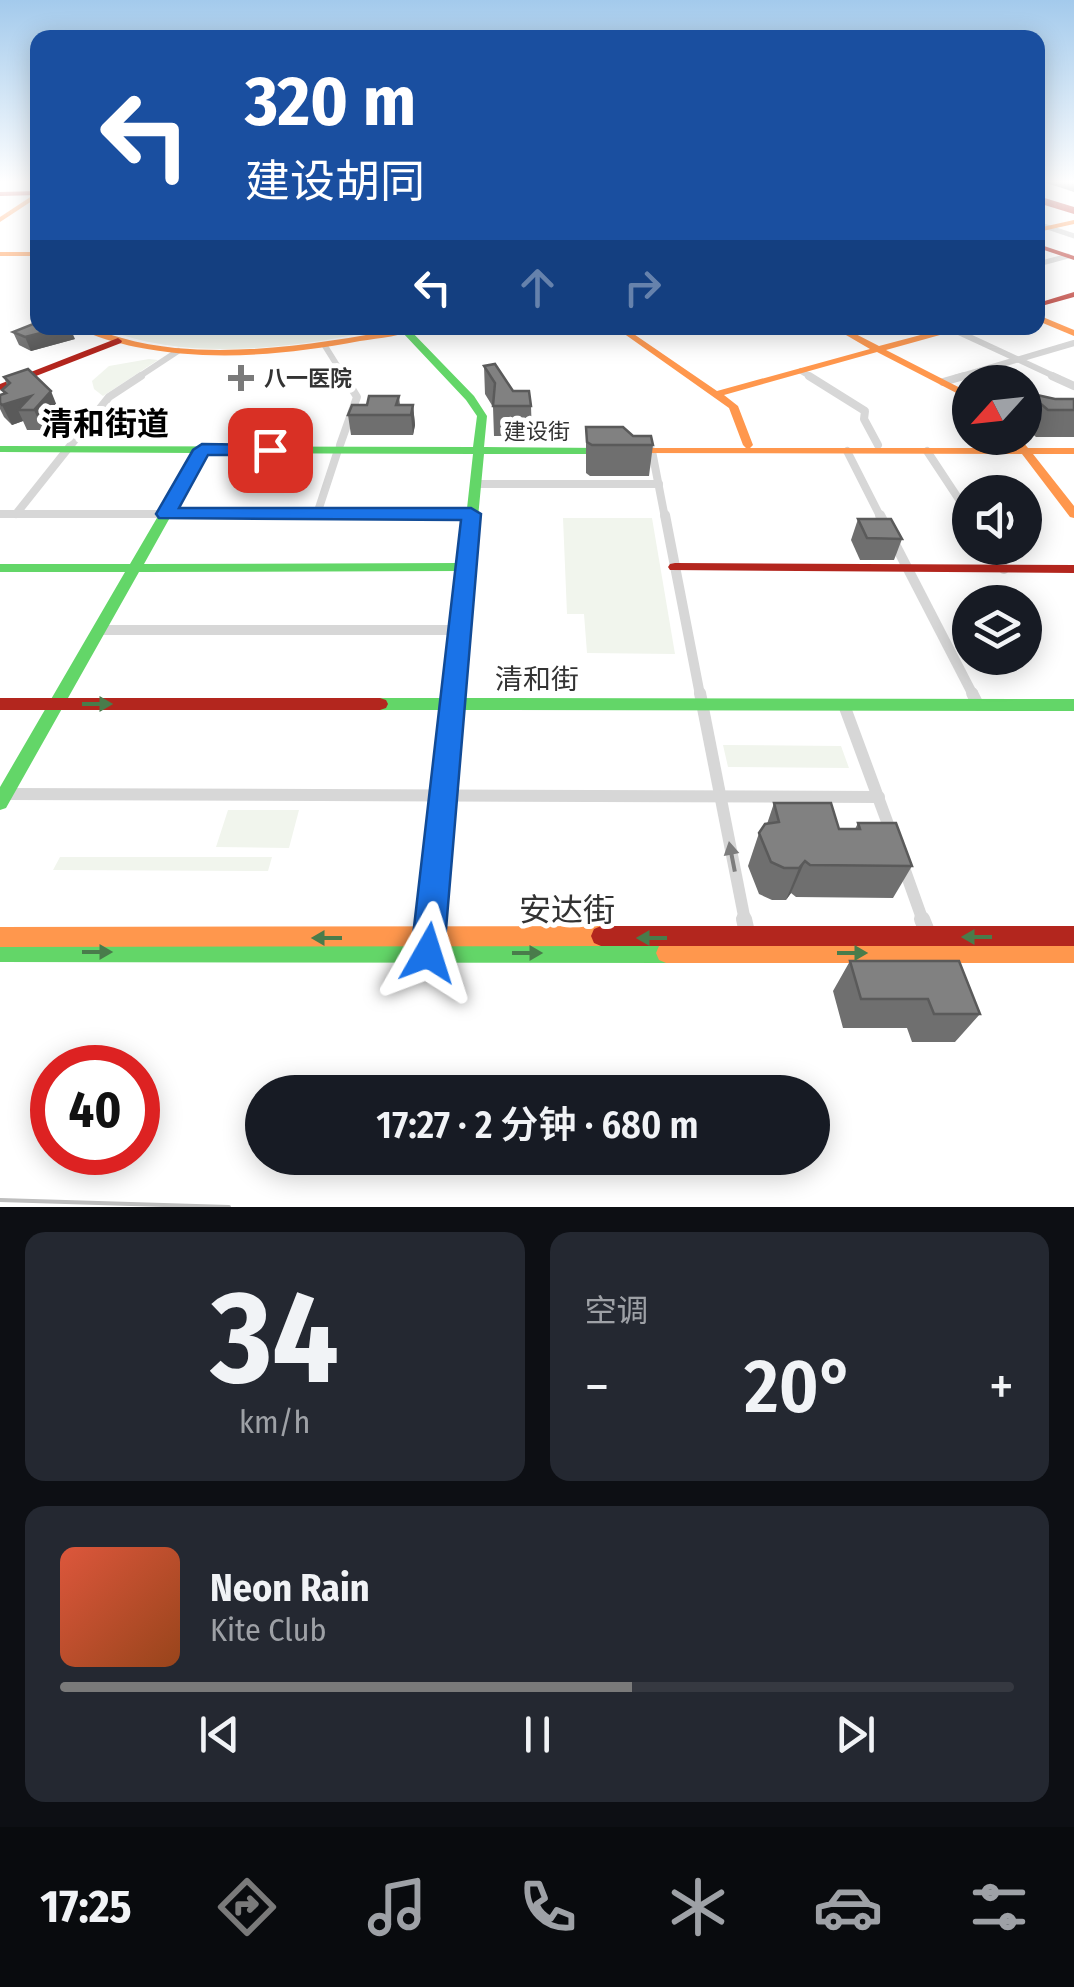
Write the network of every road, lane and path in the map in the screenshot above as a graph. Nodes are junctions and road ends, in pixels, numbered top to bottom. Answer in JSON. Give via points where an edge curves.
{"nodes":[{"id":1,"x":1045,"y":249,"type":"edge"},
{"id":2,"x":0,"y":255,"type":"edge"},
{"id":3,"x":30,"y":255,"type":"edge"},
{"id":4,"x":1071,"y":258,"type":"edge"},
{"id":5,"x":1045,"y":263,"type":"edge"},
{"id":6,"x":1074,"y":294,"type":"edge"},
{"id":7,"x":1045,"y":302,"type":"edge"},
{"id":8,"x":1045,"y":321,"type":"edge"},
{"id":9,"x":1074,"y":333,"type":"edge"},
{"id":10,"x":101,"y":335,"type":"edge"},
{"id":11,"x":380,"y":335,"type":"edge"},
{"id":12,"x":415,"y":335,"type":"edge"},
{"id":13,"x":630,"y":335,"type":"edge"},
{"id":14,"x":852,"y":335,"type":"edge"},
{"id":15,"x":928,"y":335,"type":"edge"},
{"id":16,"x":966,"y":335,"type":"edge"},
{"id":17,"x":118,"y":341,"type":"junction"},
{"id":18,"x":1074,"y":342,"type":"edge"},
{"id":19,"x":324,"y":346,"type":"junction"},
{"id":20,"x":879,"y":349,"type":"junction"},
{"id":21,"x":178,"y":352,"type":"junction"},
{"id":22,"x":1018,"y":360,"type":"junction"},
{"id":23,"x":801,"y":371,"type":"junction"},
{"id":24,"x":943,"y":382,"type":"junction"},
{"id":25,"x":1074,"y":386,"type":"edge"},
{"id":26,"x":0,"y":387,"type":"edge"},
{"id":27,"x":952,"y":387,"type":"edge"},
{"id":28,"x":716,"y":394,"type":"junction"},
{"id":29,"x":748,"y":445,"type":"junction"},
{"id":30,"x":878,"y":445,"type":"junction"},
{"id":31,"x":0,"y":446,"type":"edge"},
{"id":32,"x":952,"y":446,"type":"edge"},
{"id":33,"x":69,"y":447,"type":"junction"},
{"id":34,"x":339,"y":447,"type":"junction"},
{"id":35,"x":1042,"y":447,"type":"edge"},
{"id":36,"x":478,"y":448,"type":"junction"},
{"id":37,"x":1074,"y":448,"type":"edge"},
{"id":38,"x":202,"y":450,"type":"junction"},
{"id":39,"x":652,"y":450,"type":"junction"},
{"id":40,"x":848,"y":450,"type":"junction"},
{"id":41,"x":952,"y":450,"type":"edge"},
{"id":42,"x":928,"y":451,"type":"junction"},
{"id":43,"x":1029,"y":455,"type":"edge"},
{"id":44,"x":1030,"y":455,"type":"edge"},
{"id":45,"x":474,"y":484,"type":"junction"},
{"id":46,"x":659,"y":484,"type":"junction"},
{"id":47,"x":952,"y":488,"type":"edge"},
{"id":48,"x":1074,"y":504,"type":"edge"},
{"id":49,"x":0,"y":514,"type":"edge"},
{"id":50,"x":16,"y":514,"type":"junction"},
{"id":51,"x":166,"y":514,"type":"junction"},
{"id":52,"x":317,"y":514,"type":"junction"},
{"id":53,"x":471,"y":514,"type":"junction"},
{"id":54,"x":1074,"y":514,"type":"edge"},
{"id":55,"x":1002,"y":565,"type":"edge"},
{"id":56,"x":466,"y":566,"type":"junction"},
{"id":57,"x":135,"y":567,"type":"junction"},
{"id":58,"x":0,"y":568,"type":"edge"},
{"id":59,"x":675,"y":568,"type":"junction"},
{"id":60,"x":908,"y":568,"type":"junction"},
{"id":61,"x":1004,"y":568,"type":"junction"},
{"id":62,"x":1074,"y":569,"type":"edge"},
{"id":63,"x":99,"y":630,"type":"junction"},
{"id":64,"x":460,"y":630,"type":"junction"},
{"id":65,"x":0,"y":704,"type":"edge"},
{"id":66,"x":57,"y":704,"type":"junction"},
{"id":67,"x":452,"y":704,"type":"junction"},
{"id":68,"x":702,"y":704,"type":"junction"},
{"id":69,"x":844,"y":704,"type":"junction"},
{"id":70,"x":978,"y":705,"type":"junction"},
{"id":71,"x":1074,"y":705,"type":"edge"},
{"id":72,"x":443,"y":795,"type":"junction"},
{"id":73,"x":720,"y":797,"type":"junction"},
{"id":74,"x":3,"y":798,"type":"edge"},
{"id":75,"x":878,"y":798,"type":"junction"},
{"id":76,"x":1074,"y":936,"type":"edge"},
{"id":77,"x":0,"y":937,"type":"edge"},
{"id":78,"x":930,"y":937,"type":"junction"},
{"id":79,"x":749,"y":945,"type":"junction"},
{"id":80,"x":428,"y":946,"type":"junction"},
{"id":81,"x":0,"y":952,"type":"edge"},
{"id":82,"x":935,"y":953,"type":"junction"},
{"id":83,"x":1074,"y":953,"type":"edge"}],
"edges":[{"from":1,"to":4,"type":"street"},
{"from":2,"to":3,"type":"street"},
{"from":4,"to":5,"type":"street"},
{"from":6,"to":7,"type":"street"},
{"from":8,"to":9,"type":"street"},
{"from":10,"to":17,"type":"street"},
{"from":11,"to":19,"type":"street"},
{"from":12,"to":36,"type":"street","via":[[478,406]]},
{"from":13,"to":28,"type":"street"},
{"from":14,"to":20,"type":"street"},
{"from":15,"to":20,"type":"street"},
{"from":16,"to":22,"type":"street"},
{"from":17,"to":21,"type":"street"},
{"from":17,"to":26,"type":"street"},
{"from":18,"to":22,"type":"street"},
{"from":19,"to":21,"type":"street"},
{"from":19,"to":34,"type":"street","via":[[356,397]]},
{"from":20,"to":23,"type":"street"},
{"from":20,"to":24,"type":"street"},
{"from":21,"to":33,"type":"street","via":[[110,396]]},
{"from":22,"to":24,"type":"street"},
{"from":22,"to":25,"type":"street"},
{"from":23,"to":28,"type":"street"},
{"from":23,"to":30,"type":"street","via":[[865,410]]},
{"from":24,"to":27,"type":"street"},
{"from":28,"to":29,"type":"street","via":[[737,411]]},
{"from":29,"to":30,"type":"street","name":"建设街"},
{"from":29,"to":36,"type":"street","name":"建设街"},
{"from":30,"to":32,"type":"street","name":"建设街"},
{"from":31,"to":33,"type":"street","name":"建设街"},
{"from":33,"to":34,"type":"street","name":"建设街"},
{"from":33,"to":38,"type":"street","name":"建设街"},
{"from":33,"to":50,"type":"street"},
{"from":34,"to":36,"type":"street","name":"建设街"},
{"from":34,"to":38,"type":"street","name":"建设街"},
{"from":34,"to":52,"type":"street"},
{"from":35,"to":37,"type":"street","name":"建设街"},
{"from":36,"to":39,"type":"street","name":"建设街"},
{"from":36,"to":45,"type":"street"},
{"from":38,"to":51,"type":"street"},
{"from":39,"to":40,"type":"street","name":"建设街"},
{"from":39,"to":46,"type":"street"},
{"from":40,"to":42,"type":"street","name":"建设街"},
{"from":40,"to":60,"type":"street"},
{"from":41,"to":42,"type":"street","name":"建设街"},
{"from":42,"to":47,"type":"street"},
{"from":43,"to":54,"type":"street"},
{"from":44,"to":48,"type":"street"},
{"from":45,"to":46,"type":"street"},
{"from":45,"to":53,"type":"street"},
{"from":46,"to":59,"type":"street"},
{"from":49,"to":50,"type":"street"},
{"from":50,"to":51,"type":"street"},
{"from":51,"to":52,"type":"street"},
{"from":51,"to":57,"type":"street"},
{"from":52,"to":53,"type":"street"},
{"from":53,"to":56,"type":"street"},
{"from":55,"to":61,"type":"street"},
{"from":56,"to":57,"type":"street"},
{"from":56,"to":64,"type":"street"},
{"from":57,"to":58,"type":"street"},
{"from":57,"to":63,"type":"street"},
{"from":59,"to":60,"type":"street"},
{"from":59,"to":68,"type":"street"},
{"from":60,"to":61,"type":"street"},
{"from":60,"to":70,"type":"street"},
{"from":61,"to":62,"type":"street"},
{"from":63,"to":64,"type":"street"},
{"from":63,"to":66,"type":"street"},
{"from":64,"to":67,"type":"street"},
{"from":65,"to":66,"type":"street","name":"清和街"},
{"from":66,"to":67,"type":"street","name":"清和街","one_way":true},
{"from":66,"to":74,"type":"street"},
{"from":67,"to":68,"type":"street","name":"清和街"},
{"from":67,"to":72,"type":"street"},
{"from":68,"to":69,"type":"street","name":"清和街"},
{"from":68,"to":73,"type":"street"},
{"from":69,"to":70,"type":"street","name":"清和街"},
{"from":69,"to":75,"type":"street"},
{"from":70,"to":71,"type":"street","name":"清和街"},
{"from":72,"to":73,"type":"street"},
{"from":72,"to":74,"type":"street"},
{"from":72,"to":80,"type":"street"},
{"from":73,"to":75,"type":"street"},
{"from":79,"to":73,"type":"street","one_way":true},
{"from":75,"to":78,"type":"street"},
{"from":76,"to":78,"type":"street","name":"安达街","one_way":true},
{"from":80,"to":77,"type":"street","name":"安达街","one_way":true},
{"from":78,"to":79,"type":"street","name":"安达街"},
{"from":78,"to":82,"type":"street"},
{"from":79,"to":80,"type":"street","name":"安达街"},
{"from":79,"to":82,"type":"street","name":"安达街","one_way":true},
{"from":81,"to":80,"type":"street","name":"安达街","one_way":true},
{"from":82,"to":83,"type":"street","name":"安达街"}]}
